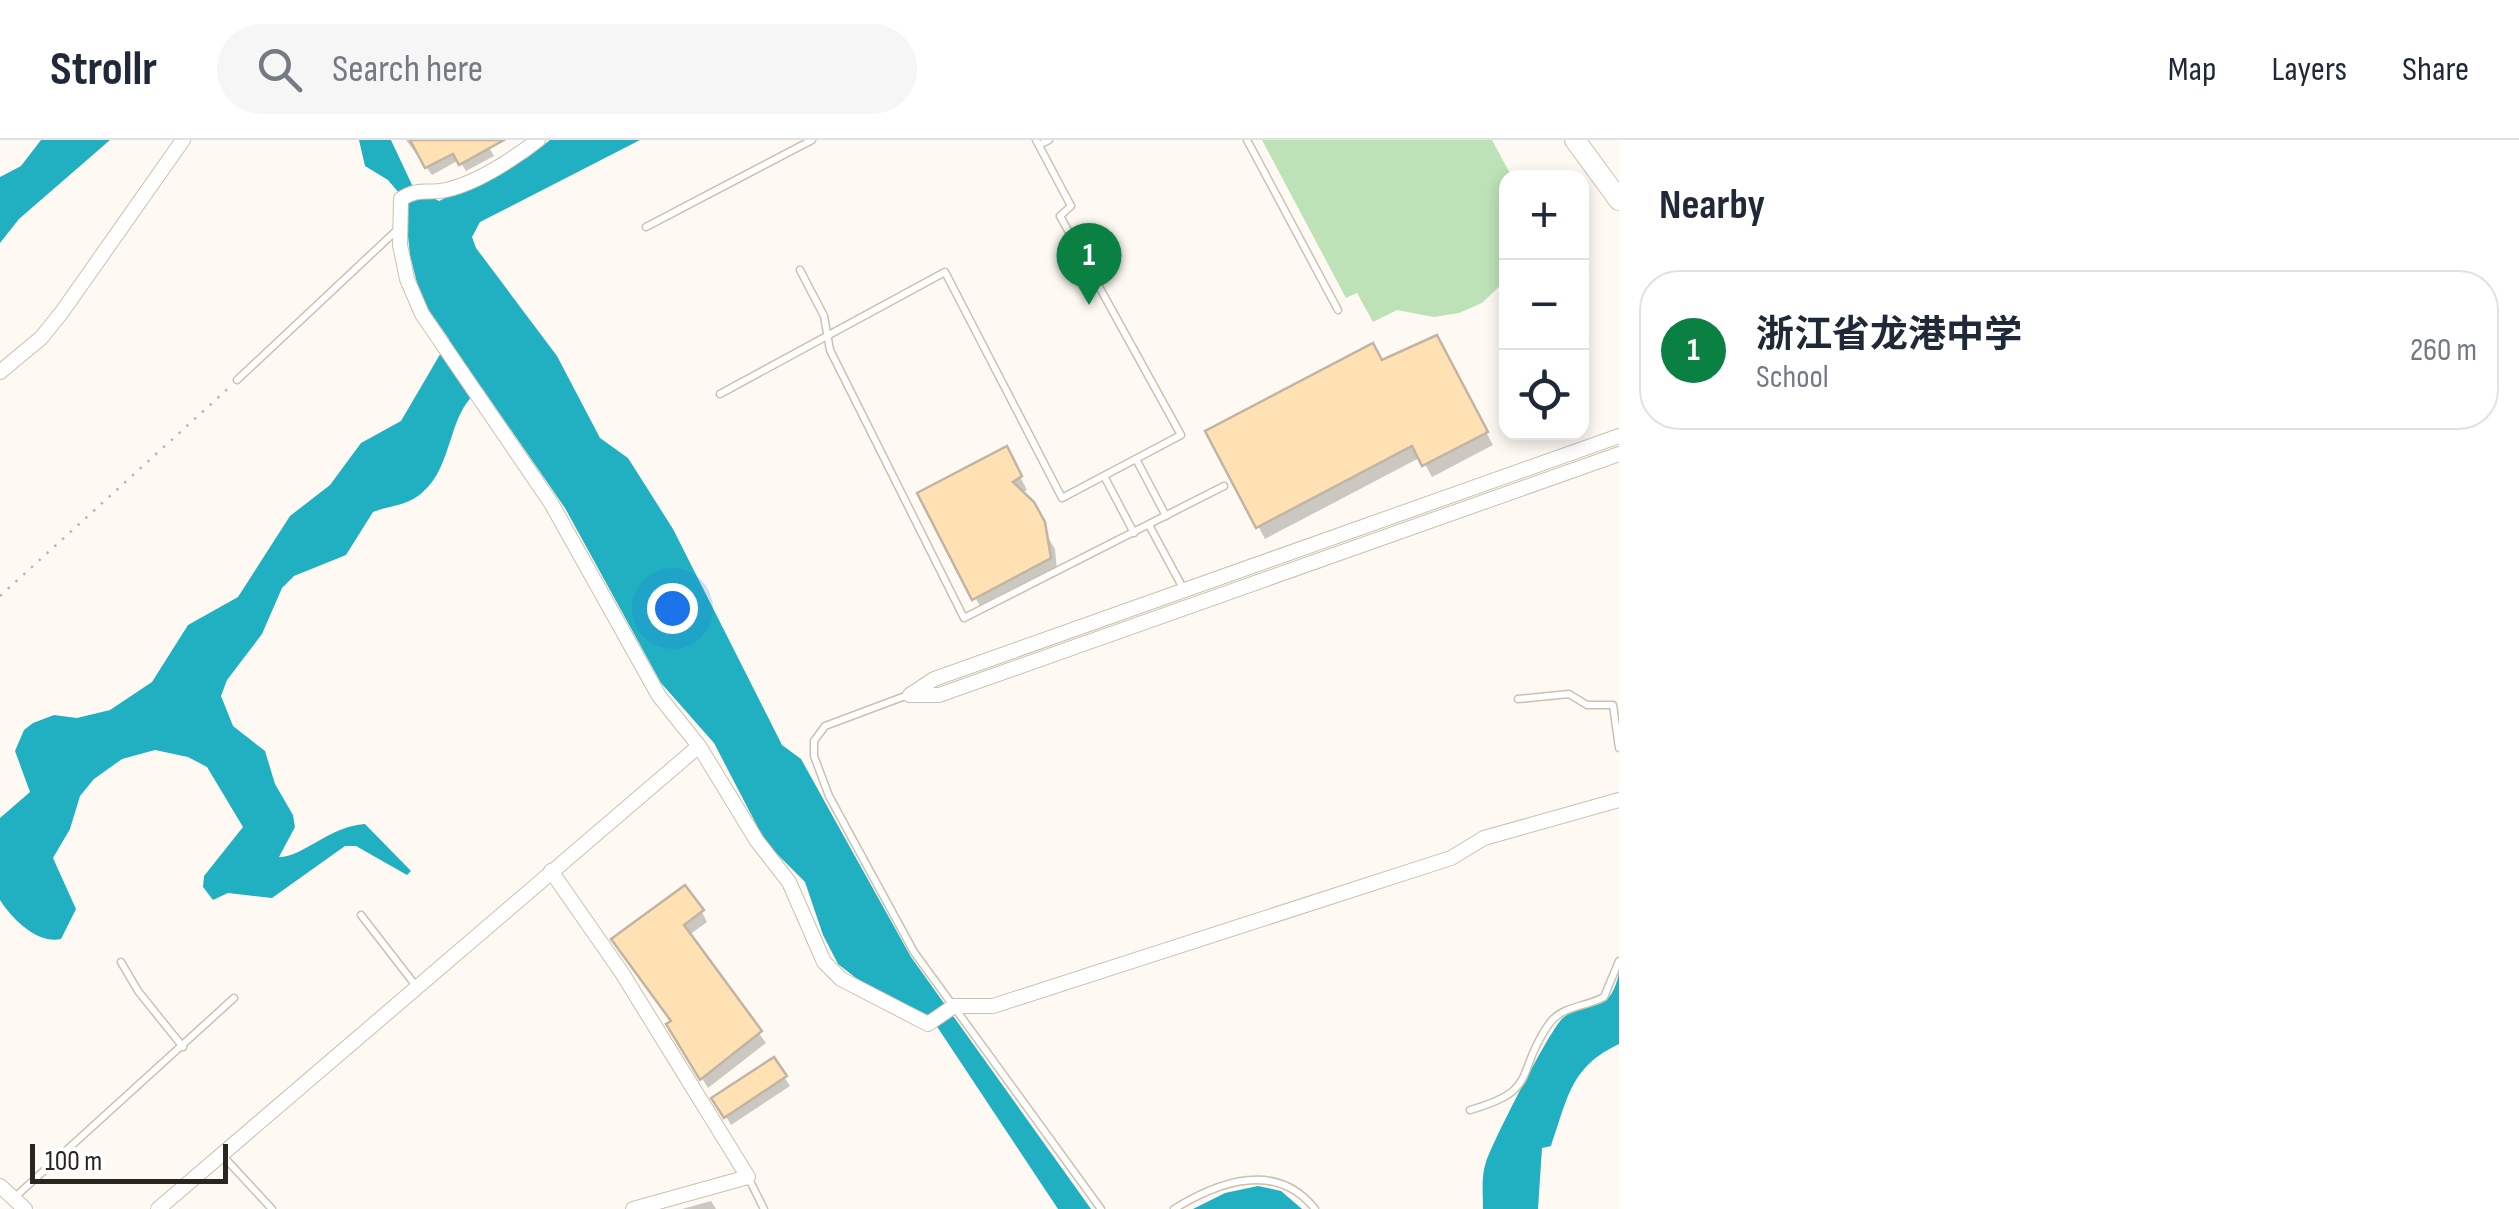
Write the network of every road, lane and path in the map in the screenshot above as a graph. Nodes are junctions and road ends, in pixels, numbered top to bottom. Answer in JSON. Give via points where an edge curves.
{"nodes":[{"id":1,"x":183,"y":140,"type":"edge"},
{"id":2,"x":538,"y":140,"type":"edge"},
{"id":3,"x":812,"y":140,"type":"edge"},
{"id":4,"x":1049,"y":140,"type":"edge"},
{"id":5,"x":1248,"y":140,"type":"edge"},
{"id":6,"x":1576,"y":140,"type":"edge"},
{"id":7,"x":1037,"y":143,"type":"edge"},
{"id":8,"x":1619,"y":200,"type":"edge"},
{"id":9,"x":646,"y":227,"type":"dead end"},
{"id":10,"x":398,"y":229,"type":"junction"},
{"id":11,"x":800,"y":270,"type":"dead end"},
{"id":12,"x":1338,"y":310,"type":"dead end"},
{"id":13,"x":829,"y":336,"type":"junction"},
{"id":14,"x":0,"y":372,"type":"edge"},
{"id":15,"x":237,"y":380,"type":"joint"},
{"id":16,"x":720,"y":394,"type":"dead end"},
{"id":17,"x":1619,"y":436,"type":"edge"},
{"id":18,"x":1619,"y":454,"type":"edge"},
{"id":19,"x":1136,"y":459,"type":"junction"},
{"id":20,"x":1104,"y":476,"type":"junction"},
{"id":21,"x":1224,"y":486,"type":"dead end"},
{"id":22,"x":1166,"y":516,"type":"junction"},
{"id":23,"x":1149,"y":525,"type":"junction"},
{"id":24,"x":1134,"y":533,"type":"junction"},
{"id":25,"x":1184,"y":590,"type":"junction"},
{"id":26,"x":0,"y":596,"type":"edge"},
{"id":27,"x":910,"y":695,"type":"junction"},
{"id":28,"x":1518,"y":699,"type":"dead end"},
{"id":29,"x":699,"y":746,"type":"junction"},
{"id":30,"x":1619,"y":748,"type":"edge"},
{"id":31,"x":1619,"y":800,"type":"edge"},
{"id":32,"x":551,"y":871,"type":"junction"},
{"id":33,"x":361,"y":915,"type":"dead end"},
{"id":34,"x":1619,"y":961,"type":"edge"},
{"id":35,"x":121,"y":962,"type":"dead end"},
{"id":36,"x":416,"y":986,"type":"junction"},
{"id":37,"x":234,"y":998,"type":"dead end"},
{"id":38,"x":954,"y":1006,"type":"junction"},
{"id":39,"x":183,"y":1046,"type":"junction"},
{"id":40,"x":1470,"y":1110,"type":"dead end"},
{"id":41,"x":221,"y":1154,"type":"junction"},
{"id":42,"x":748,"y":1178,"type":"junction"},
{"id":43,"x":0,"y":1186,"type":"edge"},
{"id":44,"x":14,"y":1197,"type":"junction"},
{"id":45,"x":26,"y":1209,"type":"edge"},
{"id":46,"x":158,"y":1209,"type":"edge"},
{"id":47,"x":272,"y":1209,"type":"edge"},
{"id":48,"x":634,"y":1209,"type":"edge"},
{"id":49,"x":764,"y":1209,"type":"edge"},
{"id":50,"x":1102,"y":1209,"type":"edge"},
{"id":51,"x":1174,"y":1209,"type":"edge"},
{"id":52,"x":1314,"y":1209,"type":"edge"}],
"edges":[{"from":1,"to":14,"type":"street","via":[[62,312]]},
{"from":2,"to":10,"type":"street","via":[[448,190],[418,188],[401,198]]},
{"from":3,"to":9,"type":"lane"},
{"from":4,"to":7,"type":"lane"},
{"from":5,"to":12,"type":"lane"},
{"from":6,"to":8,"type":"main road"},
{"from":7,"to":19,"type":"lane","via":[[1071,206],[1060,216],[1181,436]]},
{"from":10,"to":15,"type":"lane"},
{"from":10,"to":29,"type":"street","via":[[407,279],[442,347],[551,503],[650,682]]},
{"from":11,"to":13,"type":"lane"},
{"from":13,"to":16,"type":"lane"},
{"from":13,"to":20,"type":"lane","via":[[945,272],[1062,498]]},
{"from":13,"to":24,"type":"lane","via":[[830,350],[964,618]]},
{"from":15,"to":26,"type":"path"},
{"from":17,"to":25,"type":"street"},
{"from":18,"to":27,"type":"street","via":[[939,695]]},
{"from":19,"to":20,"type":"lane"},
{"from":19,"to":22,"type":"lane"},
{"from":20,"to":24,"type":"lane"},
{"from":21,"to":22,"type":"lane"},
{"from":22,"to":23,"type":"lane"},
{"from":23,"to":24,"type":"lane"},
{"from":23,"to":25,"type":"lane"},
{"from":25,"to":27,"type":"street","via":[[934,679]]},
{"from":27,"to":38,"type":"lane","via":[[825,726],[813,751],[830,796],[914,952]]},
{"from":28,"to":30,"type":"lane","via":[[1569,694],[1587,705],[1613,705]]},
{"from":29,"to":32,"type":"street"},
{"from":29,"to":38,"type":"street","via":[[789,882],[830,970],[928,1024]]},
{"from":31,"to":38,"type":"street","via":[[1484,838],[1451,858],[992,1006]]},
{"from":32,"to":36,"type":"street"},
{"from":32,"to":42,"type":"street"},
{"from":33,"to":36,"type":"lane"},
{"from":34,"to":40,"type":"lane","via":[[1604,997],[1548,1025],[1520,1088]]},
{"from":35,"to":39,"type":"lane"},
{"from":36,"to":41,"type":"street"},
{"from":37,"to":39,"type":"lane"},
{"from":38,"to":50,"type":"lane"},
{"from":39,"to":44,"type":"lane"},
{"from":41,"to":46,"type":"street"},
{"from":41,"to":47,"type":"lane"},
{"from":42,"to":48,"type":"street"},
{"from":42,"to":49,"type":"lane"},
{"from":43,"to":44,"type":"street"},
{"from":44,"to":45,"type":"street"},
{"from":51,"to":52,"type":"lane","via":[[1198,1194],[1254,1178],[1289,1186]]}]}
